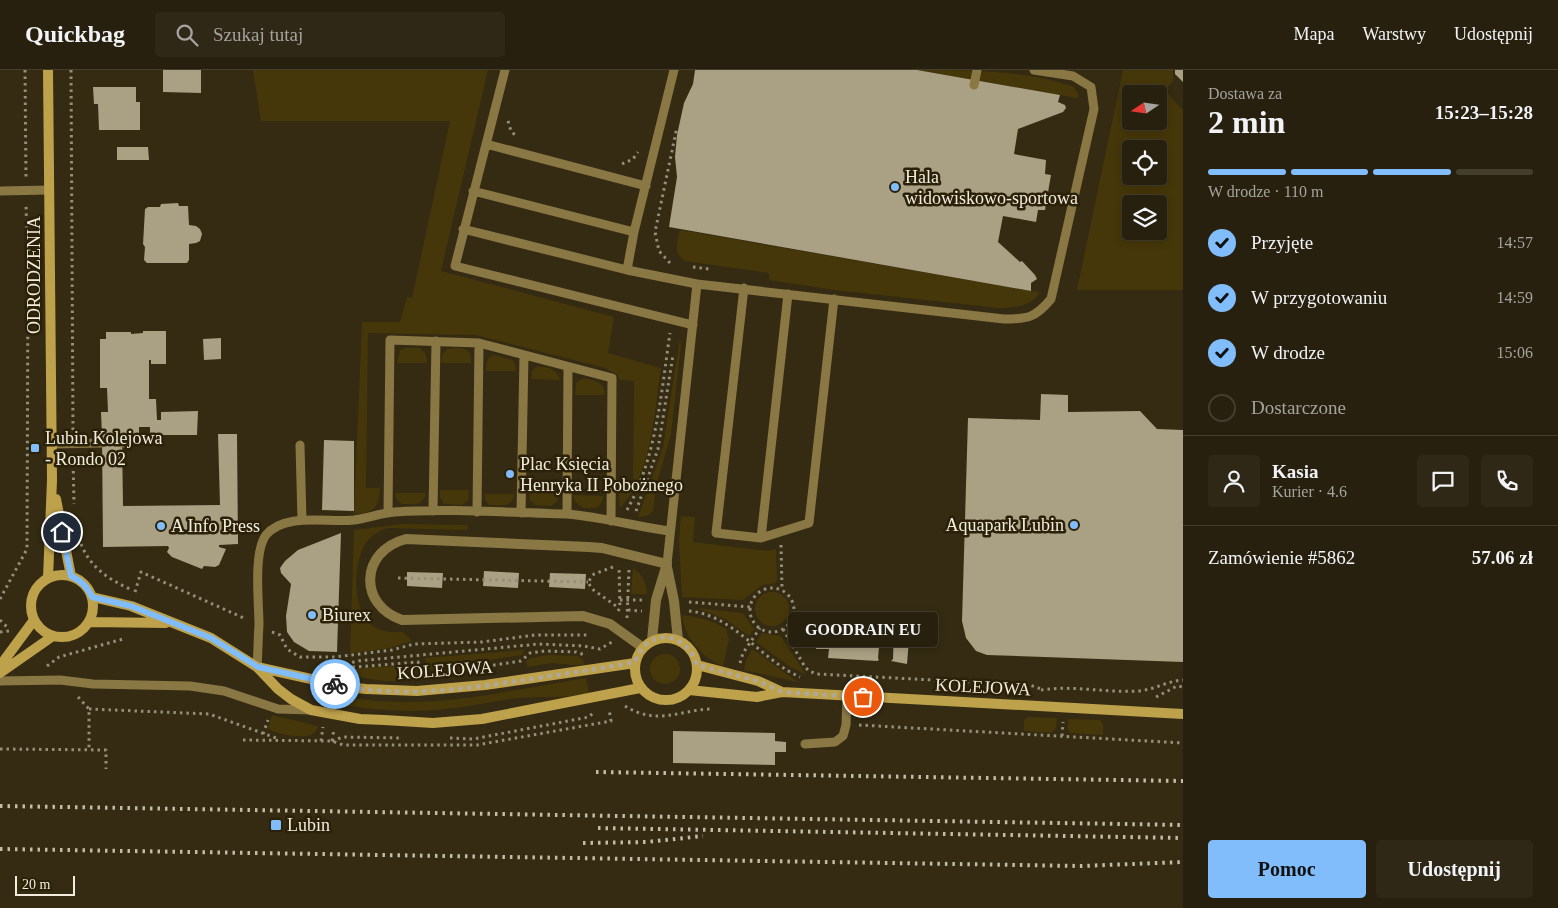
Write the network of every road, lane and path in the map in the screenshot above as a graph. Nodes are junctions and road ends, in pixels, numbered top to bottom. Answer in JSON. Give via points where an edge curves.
{"nodes":[{"id":1,"x":26,"y":70,"type":"edge"},
{"id":2,"x":48,"y":70,"type":"edge"},
{"id":3,"x":71,"y":70,"type":"edge"},
{"id":4,"x":505,"y":70,"type":"edge"},
{"id":5,"x":674,"y":70,"type":"edge"},
{"id":6,"x":977,"y":70,"type":"edge"},
{"id":7,"x":1034,"y":70,"type":"edge"},
{"id":8,"x":974,"y":85,"type":"dead end"},
{"id":9,"x":507,"y":116,"type":"dead end"},
{"id":10,"x":678,"y":118,"type":"dead end"},
{"id":11,"x":526,"y":139,"type":"dead end"},
{"id":12,"x":486,"y":144,"type":"junction"},
{"id":13,"x":639,"y":151,"type":"dead end"},
{"id":14,"x":615,"y":164,"type":"dead end"},
{"id":15,"x":646,"y":186,"type":"junction"},
{"id":16,"x":26,"y":190,"type":"junction"},
{"id":17,"x":49,"y":190,"type":"junction"},
{"id":18,"x":0,"y":191,"type":"edge"},
{"id":19,"x":473,"y":191,"type":"junction"},
{"id":20,"x":463,"y":229,"type":"junction"},
{"id":21,"x":634,"y":232,"type":"junction"},
{"id":22,"x":671,"y":264,"type":"dead end"},
{"id":23,"x":690,"y":266,"type":"dead end"},
{"id":24,"x":627,"y":270,"type":"junction"},
{"id":25,"x":718,"y":270,"type":"dead end"},
{"id":26,"x":697,"y":284,"type":"junction"},
{"id":27,"x":744,"y":288,"type":"junction"},
{"id":28,"x":788,"y":294,"type":"junction"},
{"id":29,"x":834,"y":299,"type":"junction"},
{"id":30,"x":693,"y":325,"type":"junction"},
{"id":31,"x":436,"y":341,"type":"junction"},
{"id":32,"x":478,"y":343,"type":"junction"},
{"id":33,"x":674,"y":350,"type":"dead end"},
{"id":34,"x":524,"y":355,"type":"junction"},
{"id":35,"x":568,"y":366,"type":"junction"},
{"id":36,"x":73,"y":435,"type":"dead end"},
{"id":37,"x":52,"y":444,"type":"junction"},
{"id":38,"x":102,"y":444,"type":"dead end"},
{"id":39,"x":300,"y":445,"type":"dead end"},
{"id":40,"x":73,"y":454,"type":"dead end"},
{"id":41,"x":52,"y":480,"type":"junction"},
{"id":42,"x":433,"y":511,"type":"junction"},
{"id":43,"x":477,"y":512,"type":"junction"},
{"id":44,"x":388,"y":513,"type":"junction"},
{"id":45,"x":521,"y":513,"type":"junction"},
{"id":46,"x":74,"y":514,"type":"dead end"},
{"id":47,"x":567,"y":514,"type":"junction"},
{"id":48,"x":302,"y":520,"type":"junction"},
{"id":49,"x":611,"y":521,"type":"junction"},
{"id":50,"x":634,"y":526,"type":"junction"},
{"id":51,"x":669,"y":532,"type":"junction"},
{"id":52,"x":780,"y":532,"type":"junction"},
{"id":53,"x":761,"y":538,"type":"junction"},
{"id":54,"x":80,"y":540,"type":"dead end"},
{"id":55,"x":631,"y":555,"type":"junction"},
{"id":56,"x":667,"y":564,"type":"junction"},
{"id":57,"x":619,"y":566,"type":"dead end"},
{"id":58,"x":71,"y":576,"type":"junction"},
{"id":59,"x":48,"y":578,"type":"junction"},
{"id":60,"x":398,"y":578,"type":"dead end"},
{"id":61,"x":588,"y":582,"type":"junction"},
{"id":62,"x":782,"y":589,"type":"junction"},
{"id":63,"x":135,"y":591,"type":"dead end"},
{"id":64,"x":92,"y":597,"type":"junction"},
{"id":65,"x":0,"y":599,"type":"edge"},
{"id":66,"x":620,"y":608,"type":"dead end"},
{"id":67,"x":628,"y":610,"type":"junction"},
{"id":68,"x":675,"y":610,"type":"junction"},
{"id":69,"x":655,"y":611,"type":"junction"},
{"id":70,"x":0,"y":620,"type":"edge"},
{"id":71,"x":34,"y":620,"type":"junction"},
{"id":72,"x":90,"y":622,"type":"junction"},
{"id":73,"x":172,"y":623,"type":"junction"},
{"id":74,"x":783,"y":629,"type":"junction"},
{"id":75,"x":620,"y":630,"type":"junction"},
{"id":76,"x":11,"y":631,"type":"dead end"},
{"id":77,"x":52,"y":636,"type":"junction"},
{"id":78,"x":652,"y":640,"type":"junction"},
{"id":79,"x":678,"y":640,"type":"junction"},
{"id":80,"x":642,"y":647,"type":"junction"},
{"id":81,"x":635,"y":662,"type":"junction"},
{"id":82,"x":697,"y":665,"type":"junction"},
{"id":83,"x":0,"y":666,"type":"edge"},
{"id":84,"x":333,"y":666,"type":"dead end"},
{"id":85,"x":258,"y":667,"type":"junction"},
{"id":86,"x":346,"y":667,"type":"junction"},
{"id":87,"x":591,"y":670,"type":"junction"},
{"id":88,"x":459,"y":671,"type":"dead end"},
{"id":89,"x":0,"y":673,"type":"edge"},
{"id":90,"x":427,"y":675,"type":"dead end"},
{"id":91,"x":806,"y":679,"type":"dead end"},
{"id":92,"x":1183,"y":680,"type":"edge"},
{"id":93,"x":0,"y":681,"type":"edge"},
{"id":94,"x":341,"y":685,"type":"junction"},
{"id":95,"x":1183,"y":686,"type":"edge"},
{"id":96,"x":640,"y":688,"type":"junction"},
{"id":97,"x":689,"y":690,"type":"junction"},
{"id":98,"x":1044,"y":690,"type":"junction"},
{"id":99,"x":73,"y":691,"type":"dead end"},
{"id":100,"x":1034,"y":691,"type":"dead end"},
{"id":101,"x":782,"y":692,"type":"junction"},
{"id":102,"x":1059,"y":694,"type":"dead end"},
{"id":103,"x":847,"y":696,"type":"junction"},
{"id":104,"x":596,"y":698,"type":"junction"},
{"id":105,"x":1152,"y":699,"type":"dead end"},
{"id":106,"x":622,"y":704,"type":"dead end"},
{"id":107,"x":616,"y":705,"type":"dead end"},
{"id":108,"x":714,"y":708,"type":"dead end"},
{"id":109,"x":89,"y":709,"type":"junction"},
{"id":110,"x":597,"y":709,"type":"junction"},
{"id":111,"x":311,"y":710,"type":"junction"},
{"id":112,"x":1183,"y":714,"type":"edge"},
{"id":113,"x":336,"y":715,"type":"junction"},
{"id":114,"x":610,"y":721,"type":"dead end"},
{"id":115,"x":846,"y":725,"type":"junction"},
{"id":116,"x":409,"y":738,"type":"dead end"},
{"id":117,"x":447,"y":738,"type":"dead end"},
{"id":118,"x":243,"y":740,"type":"dead end"},
{"id":119,"x":282,"y":740,"type":"junction"},
{"id":120,"x":332,"y":741,"type":"junction"},
{"id":121,"x":1183,"y":743,"type":"edge"},
{"id":122,"x":805,"y":744,"type":"dead end"},
{"id":123,"x":0,"y":749,"type":"edge"},
{"id":124,"x":89,"y":750,"type":"junction"},
{"id":125,"x":106,"y":769,"type":"dead end"}],
"edges":[{"from":1,"to":16,"type":"path"},
{"from":2,"to":17,"type":"street","name":"ODRODZENIA"},
{"from":3,"to":36,"type":"path"},
{"from":4,"to":12,"type":"lane"},
{"from":5,"to":15,"type":"lane"},
{"from":6,"to":8,"type":"lane"},
{"from":7,"to":29,"type":"lane","via":[[1073,76],[1091,87],[1094,109],[1051,299],[1040,312],[1023,319],[1004,319]]},
{"from":9,"to":11,"type":"path","via":[[511,131]]},
{"from":10,"to":22,"type":"path","via":[[654,232],[659,251]]},
{"from":12,"to":15,"type":"lane"},
{"from":12,"to":19,"type":"lane"},
{"from":13,"to":14,"type":"path","via":[[627,163]]},
{"from":15,"to":21,"type":"lane"},
{"from":16,"to":17,"type":"lane"},
{"from":16,"to":18,"type":"lane"},
{"from":16,"to":65,"type":"path","via":[[27,549]]},
{"from":17,"to":37,"type":"street","name":"ODRODZENIA"},
{"from":19,"to":20,"type":"lane"},
{"from":19,"to":21,"type":"lane"},
{"from":20,"to":24,"type":"lane"},
{"from":20,"to":30,"type":"lane","via":[[455,266]]},
{"from":21,"to":24,"type":"lane"},
{"from":23,"to":25,"type":"path"},
{"from":24,"to":26,"type":"lane"},
{"from":26,"to":27,"type":"lane"},
{"from":26,"to":30,"type":"lane"},
{"from":27,"to":28,"type":"lane"},
{"from":27,"to":53,"type":"lane","via":[[716,533]]},
{"from":28,"to":29,"type":"lane"},
{"from":28,"to":53,"type":"lane"},
{"from":29,"to":52,"type":"lane","via":[[809,523]]},
{"from":30,"to":51,"type":"lane"},
{"from":31,"to":32,"type":"lane"},
{"from":31,"to":42,"type":"lane"},
{"from":31,"to":44,"type":"lane","via":[[390,340]]},
{"from":32,"to":34,"type":"lane"},
{"from":32,"to":43,"type":"lane"},
{"from":33,"to":50,"type":"path","via":[[660,443],[634,516]]},
{"from":34,"to":35,"type":"lane"},
{"from":34,"to":45,"type":"lane"},
{"from":35,"to":47,"type":"lane"},
{"from":35,"to":49,"type":"lane","via":[[612,378]]},
{"from":37,"to":38,"type":"lane"},
{"from":37,"to":41,"type":"street","name":"ODRODZENIA"},
{"from":39,"to":48,"type":"lane"},
{"from":40,"to":46,"type":"path"},
{"from":41,"to":58,"type":"street","name":"ODRODZENIA"},
{"from":41,"to":59,"type":"street","name":"ODRODZENIA"},
{"from":42,"to":43,"type":"lane"},
{"from":42,"to":44,"type":"lane"},
{"from":43,"to":45,"type":"lane"},
{"from":44,"to":48,"type":"lane","via":[[353,520]]},
{"from":45,"to":47,"type":"lane"},
{"from":47,"to":49,"type":"lane"},
{"from":48,"to":85,"type":"lane","via":[[273,528],[260,546]]},
{"from":49,"to":50,"type":"lane"},
{"from":50,"to":51,"type":"lane"},
{"from":51,"to":56,"type":"lane"},
{"from":52,"to":53,"type":"lane"},
{"from":52,"to":62,"type":"path"},
{"from":54,"to":63,"type":"path","via":[[97,569],[109,579]]},
{"from":55,"to":56,"type":"street"},
{"from":55,"to":67,"type":"path"},
{"from":55,"to":75,"type":"street","via":[[589,547],[406,539],[384,549],[372,566],[370,577],[374,596],[381,608],[402,620],[583,616]]},
{"from":56,"to":68,"type":"street"},
{"from":56,"to":69,"type":"street"},
{"from":57,"to":61,"type":"path","via":[[594,574]]},
{"from":58,"to":59,"type":"street"},
{"from":58,"to":64,"type":"street","via":[[88,588]]},
{"from":59,"to":71,"type":"street","via":[[33,596]]},
{"from":60,"to":61,"type":"path"},
{"from":61,"to":66,"type":"path"},
{"from":62,"to":74,"type":"path","via":[[794,609],[789,624]]},
{"from":62,"to":74,"type":"path","via":[[761,590],[750,607],[754,623],[760,628],[767,631]]},
{"from":64,"to":72,"type":"street","via":[[94,605]]},
{"from":64,"to":73,"type":"street","name":"KOLEJOWA","via":[[131,606]]},
{"from":67,"to":69,"type":"path"},
{"from":67,"to":75,"type":"path"},
{"from":68,"to":79,"type":"street"},
{"from":68,"to":91,"type":"path","via":[[716,618],[794,674]]},
{"from":69,"to":78,"type":"street"},
{"from":70,"to":76,"type":"path"},
{"from":71,"to":77,"type":"street","via":[[38,627]]},
{"from":71,"to":83,"type":"street"},
{"from":72,"to":73,"type":"street","name":"KOLEJOWA"},
{"from":72,"to":77,"type":"street","via":[[74,635]]},
{"from":73,"to":85,"type":"street","name":"KOLEJOWA","via":[[211,638]]},
{"from":74,"to":98,"type":"path","via":[[805,667],[817,674],[1030,685]]},
{"from":75,"to":80,"type":"street"},
{"from":75,"to":86,"type":"path","via":[[611,643],[600,649],[539,644],[357,661]]},
{"from":77,"to":89,"type":"street"},
{"from":78,"to":79,"type":"street","via":[[665,637]]},
{"from":78,"to":80,"type":"street"},
{"from":79,"to":82,"type":"street","via":[[688,646]]},
{"from":80,"to":81,"type":"street"},
{"from":81,"to":87,"type":"street","name":"KOLEJOWA"},
{"from":81,"to":96,"type":"street","via":[[634,671]]},
{"from":82,"to":97,"type":"street","via":[[697,674]]},
{"from":82,"to":101,"type":"street","via":[[758,681]]},
{"from":84,"to":86,"type":"path"},
{"from":85,"to":94,"type":"street","name":"KOLEJOWA"},
{"from":85,"to":111,"type":"street","name":"KOLEJOWA","via":[[278,689]]},
{"from":86,"to":90,"type":"path","via":[[418,662],[421,675]]},
{"from":86,"to":94,"type":"path"},
{"from":87,"to":88,"type":"path","via":[[589,659],[582,653],[545,651],[530,653],[521,661]]},
{"from":87,"to":94,"type":"street","name":"KOLEJOWA","via":[[418,691]]},
{"from":92,"to":98,"type":"path","via":[[1144,690],[1064,687]]},
{"from":93,"to":111,"type":"lane","via":[[60,680],[190,686],[224,691],[278,709]]},
{"from":95,"to":105,"type":"path"},
{"from":96,"to":97,"type":"street","via":[[655,699],[664,700],[674,700]]},
{"from":96,"to":104,"type":"street","name":"KOLEJOWA"},
{"from":97,"to":101,"type":"street","via":[[756,697]]},
{"from":98,"to":100,"type":"path"},
{"from":98,"to":102,"type":"path"},
{"from":99,"to":109,"type":"path"},
{"from":101,"to":103,"type":"street","name":"KOLEJOWA"},
{"from":103,"to":112,"type":"street","name":"KOLEJOWA"},
{"from":103,"to":115,"type":"lane"},
{"from":104,"to":110,"type":"path"},
{"from":104,"to":113,"type":"street","name":"KOLEJOWA","via":[[456,722]]},
{"from":106,"to":108,"type":"path","via":[[638,714],[662,716]]},
{"from":107,"to":110,"type":"path"},
{"from":109,"to":119,"type":"path","via":[[209,714]]},
{"from":109,"to":124,"type":"path"},
{"from":110,"to":117,"type":"path","via":[[589,718],[473,738]]},
{"from":111,"to":113,"type":"street","name":"KOLEJOWA"},
{"from":113,"to":120,"type":"path"},
{"from":114,"to":120,"type":"path","via":[[477,745],[343,745]]},
{"from":115,"to":121,"type":"path"},
{"from":115,"to":122,"type":"lane","via":[[843,736],[835,742]]},
{"from":116,"to":120,"type":"path","via":[[343,737]]},
{"from":118,"to":119,"type":"path"},
{"from":119,"to":120,"type":"path"},
{"from":123,"to":124,"type":"path"},
{"from":124,"to":125,"type":"path","via":[[106,750]]}]}
